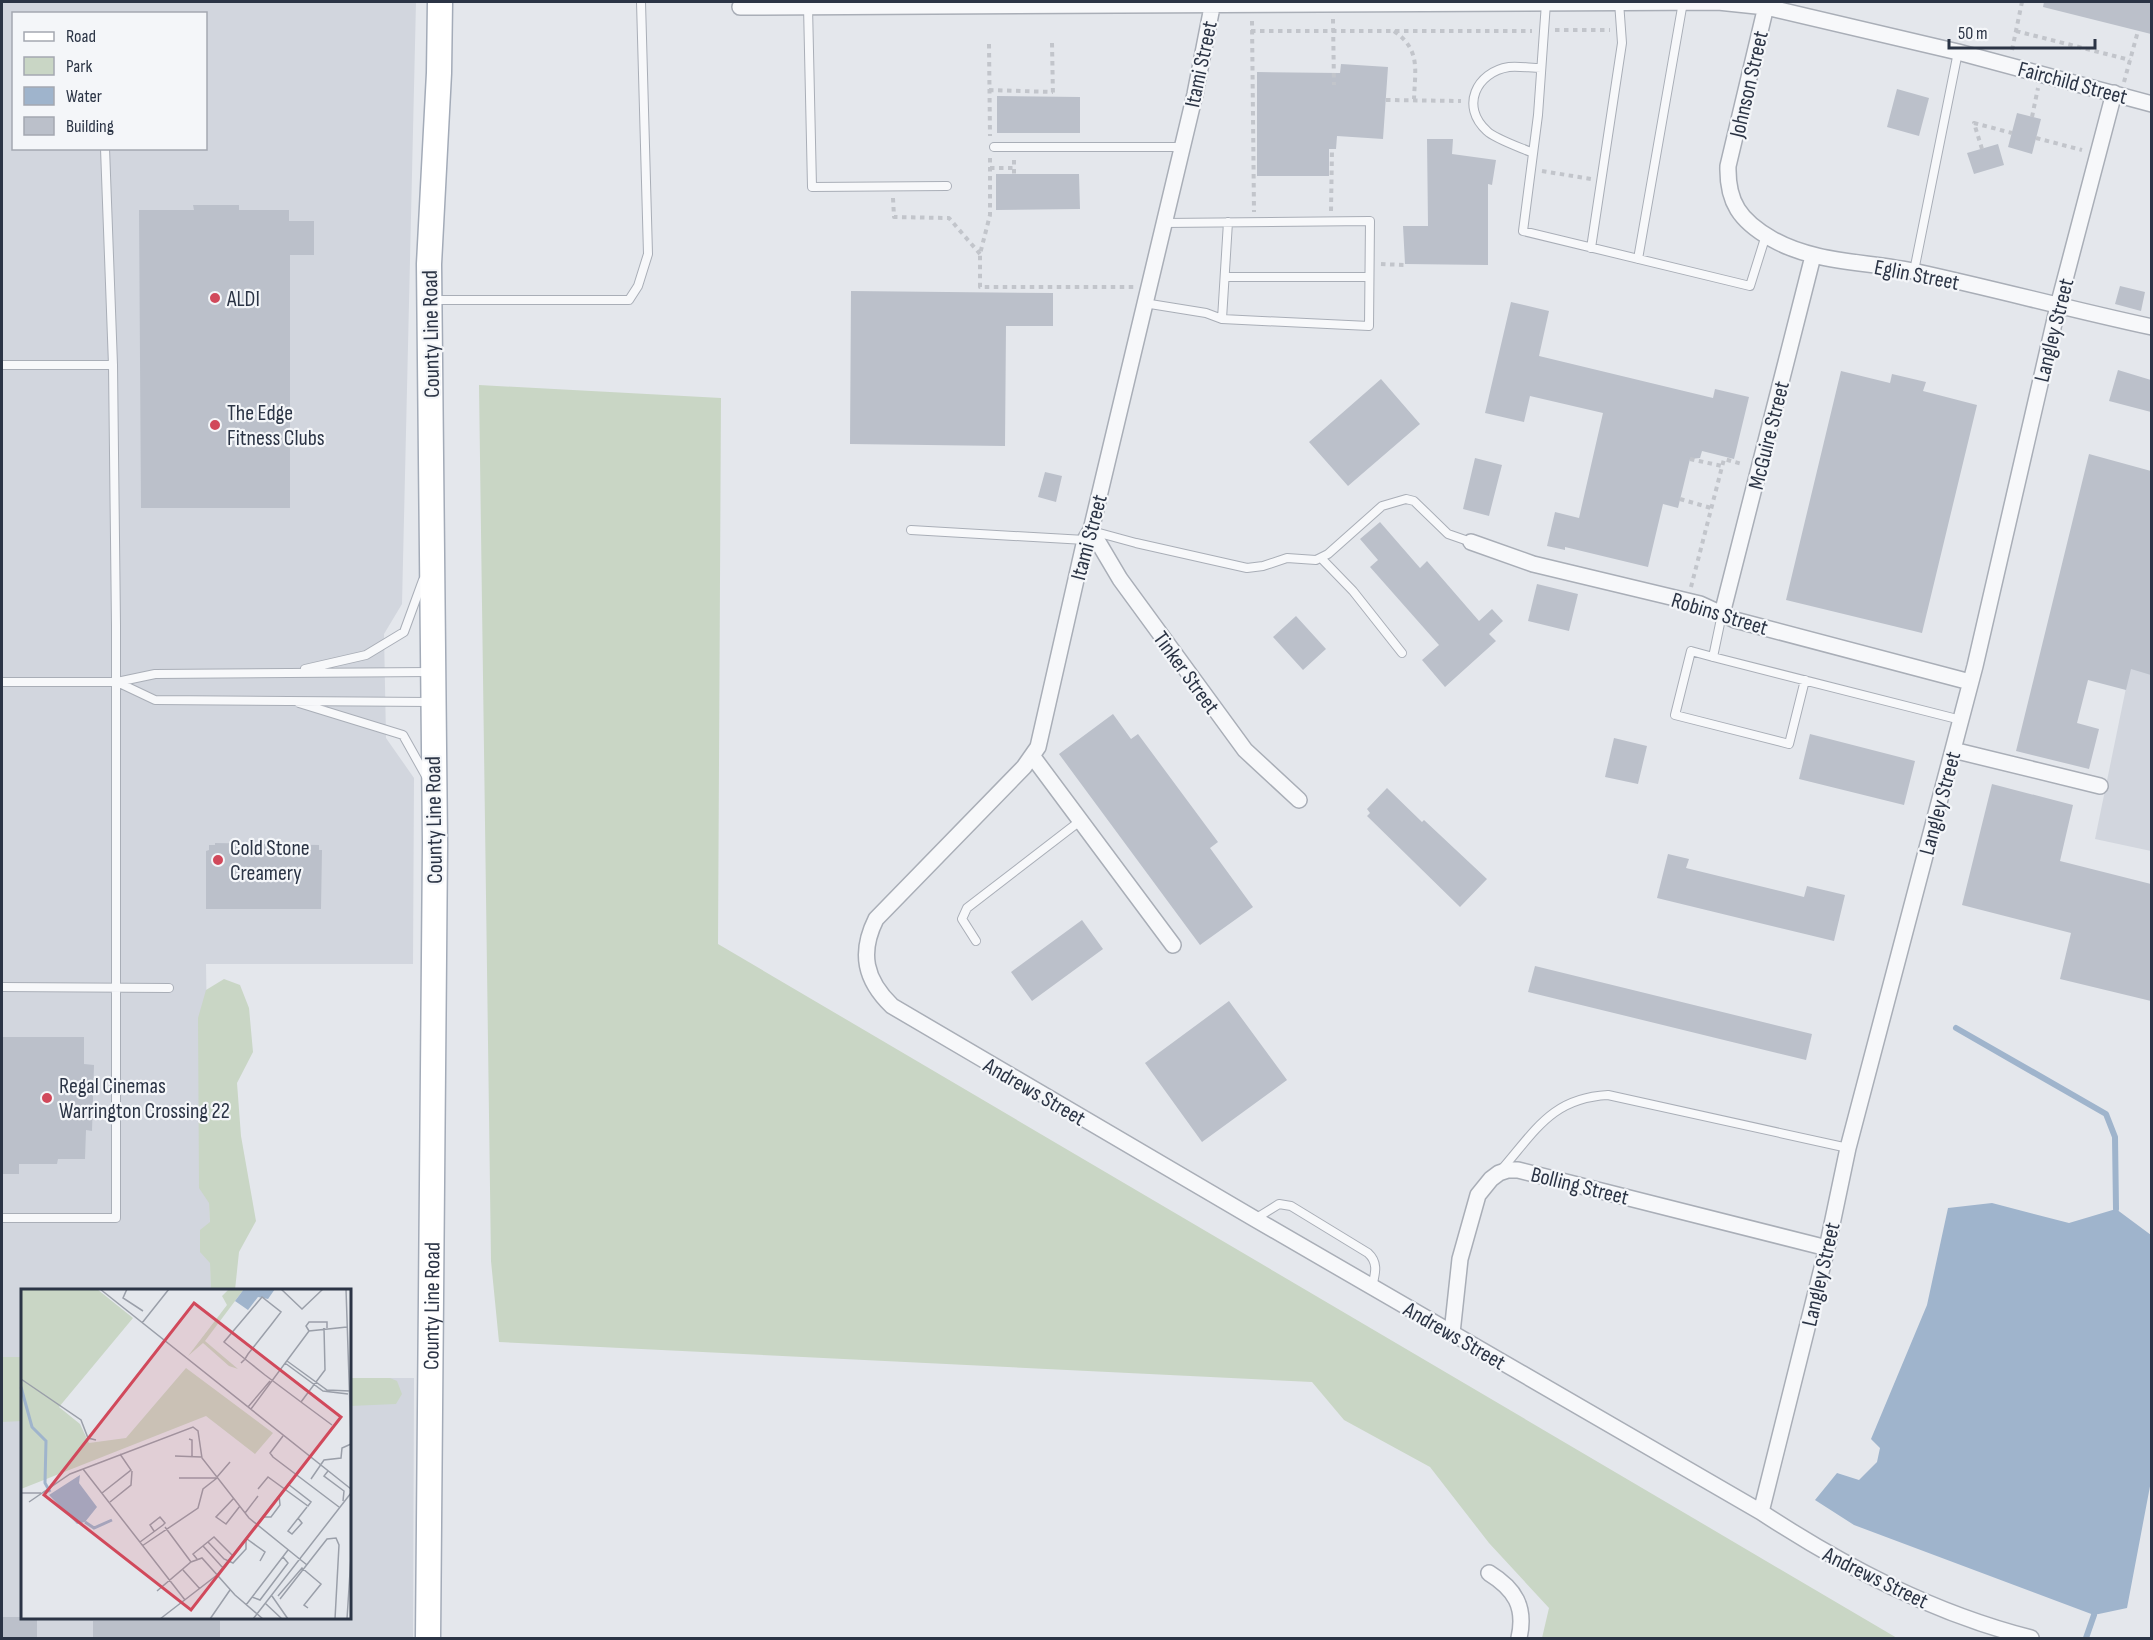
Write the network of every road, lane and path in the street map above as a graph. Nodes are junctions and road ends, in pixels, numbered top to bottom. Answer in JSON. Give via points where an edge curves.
{"nodes":[{"id":1,"x":440,"y":2,"type":"edge"},
{"id":2,"x":641,"y":2,"type":"edge"},
{"id":3,"x":1619,"y":2,"type":"edge"},
{"id":4,"x":1683,"y":2,"type":"edge"},
{"id":5,"x":2022,"y":2,"type":"edge"},
{"id":6,"x":1352,"y":3,"type":"edge"},
{"id":7,"x":1546,"y":3,"type":"junction"},
{"id":8,"x":808,"y":4,"type":"edge"},
{"id":9,"x":875,"y":4,"type":"edge"},
{"id":10,"x":1115,"y":4,"type":"edge"},
{"id":11,"x":1213,"y":4,"type":"edge"},
{"id":12,"x":1767,"y":4,"type":"edge"},
{"id":13,"x":747,"y":5,"type":"edge"},
{"id":14,"x":1332,"y":5,"type":"junction"},
{"id":15,"x":1256,"y":6,"type":"junction"},
{"id":16,"x":1622,"y":30,"type":"junction"},
{"id":17,"x":1333,"y":31,"type":"junction"},
{"id":18,"x":1393,"y":31,"type":"junction"},
{"id":19,"x":1544,"y":31,"type":"junction"},
{"id":20,"x":2016,"y":31,"type":"junction"},
{"id":21,"x":2138,"y":31,"type":"dead end"},
{"id":22,"x":1251,"y":32,"type":"junction"},
{"id":23,"x":1052,"y":43,"type":"dead end"},
{"id":24,"x":989,"y":44,"type":"dead end"},
{"id":25,"x":1958,"y":51,"type":"junction"},
{"id":26,"x":2130,"y":60,"type":"junction"},
{"id":27,"x":2009,"y":65,"type":"junction"},
{"id":28,"x":1542,"y":68,"type":"junction"},
{"id":29,"x":2041,"y":74,"type":"junction"},
{"id":30,"x":1334,"y":85,"type":"dead end"},
{"id":31,"x":989,"y":90,"type":"junction"},
{"id":32,"x":2117,"y":94,"type":"junction"},
{"id":33,"x":1414,"y":99,"type":"dead end"},
{"id":34,"x":2151,"y":104,"type":"edge"},
{"id":35,"x":2032,"y":117,"type":"dead end"},
{"id":36,"x":2012,"y":133,"type":"dead end"},
{"id":37,"x":2036,"y":138,"type":"dead end"},
{"id":38,"x":992,"y":147,"type":"joint"},
{"id":39,"x":1182,"y":147,"type":"junction"},
{"id":40,"x":1332,"y":149,"type":"dead end"},
{"id":41,"x":1982,"y":149,"type":"dead end"},
{"id":42,"x":105,"y":150,"type":"edge"},
{"id":43,"x":1533,"y":153,"type":"junction"},
{"id":44,"x":2098,"y":154,"type":"junction"},
{"id":45,"x":990,"y":157,"type":"dead end"},
{"id":46,"x":1728,"y":166,"type":"joint"},
{"id":47,"x":990,"y":168,"type":"junction"},
{"id":48,"x":1014,"y":168,"type":"dead end"},
{"id":49,"x":946,"y":186,"type":"dead end"},
{"id":50,"x":893,"y":187,"type":"junction"},
{"id":51,"x":1255,"y":221,"type":"junction"},
{"id":52,"x":1331,"y":221,"type":"junction"},
{"id":53,"x":1228,"y":222,"type":"junction"},
{"id":54,"x":1164,"y":223,"type":"junction"},
{"id":55,"x":1766,"y":235,"type":"junction"},
{"id":56,"x":1591,"y":248,"type":"junction"},
{"id":57,"x":980,"y":254,"type":"junction"},
{"id":58,"x":1813,"y":256,"type":"junction"},
{"id":59,"x":1638,"y":259,"type":"junction"},
{"id":60,"x":1370,"y":264,"type":"junction"},
{"id":61,"x":1404,"y":265,"type":"dead end"},
{"id":62,"x":1914,"y":271,"type":"junction"},
{"id":63,"x":1369,"y":276,"type":"junction"},
{"id":64,"x":1225,"y":277,"type":"junction"},
{"id":65,"x":1148,"y":287,"type":"junction"},
{"id":66,"x":429,"y":300,"type":"junction"},
{"id":67,"x":1144,"y":303,"type":"junction"},
{"id":68,"x":2058,"y":306,"type":"junction"},
{"id":69,"x":1222,"y":319,"type":"junction"},
{"id":70,"x":2151,"y":327,"type":"edge"},
{"id":71,"x":2,"y":365,"type":"edge"},
{"id":72,"x":113,"y":365,"type":"junction"},
{"id":73,"x":1745,"y":453,"type":"dead end"},
{"id":74,"x":1690,"y":459,"type":"dead end"},
{"id":75,"x":1722,"y":466,"type":"junction"},
{"id":76,"x":1680,"y":499,"type":"dead end"},
{"id":77,"x":1711,"y":508,"type":"junction"},
{"id":78,"x":911,"y":530,"type":"dead end"},
{"id":79,"x":1088,"y":535,"type":"junction"},
{"id":80,"x":1471,"y":542,"type":"joint"},
{"id":81,"x":432,"y":547,"type":"junction"},
{"id":82,"x":1321,"y":558,"type":"junction"},
{"id":83,"x":1687,"y":601,"type":"junction"},
{"id":84,"x":1722,"y":614,"type":"junction"},
{"id":85,"x":1402,"y":652,"type":"dead end"},
{"id":86,"x":1713,"y":657,"type":"junction"},
{"id":87,"x":432,"y":672,"type":"junction"},
{"id":88,"x":291,"y":673,"type":"junction"},
{"id":89,"x":1805,"y":680,"type":"junction"},
{"id":90,"x":2,"y":682,"type":"edge"},
{"id":91,"x":117,"y":682,"type":"junction"},
{"id":92,"x":1970,"y":682,"type":"junction"},
{"id":93,"x":289,"y":700,"type":"junction"},
{"id":94,"x":432,"y":702,"type":"junction"},
{"id":95,"x":1961,"y":720,"type":"junction"},
{"id":96,"x":1953,"y":750,"type":"junction"},
{"id":97,"x":1033,"y":757,"type":"junction"},
{"id":98,"x":2100,"y":786,"type":"dead end"},
{"id":99,"x":1299,"y":800,"type":"dead end"},
{"id":100,"x":1080,"y":821,"type":"junction"},
{"id":101,"x":435,"y":844,"type":"junction"},
{"id":102,"x":976,"y":941,"type":"dead end"},
{"id":103,"x":1173,"y":945,"type":"dead end"},
{"id":104,"x":2,"y":987,"type":"edge"},
{"id":105,"x":117,"y":988,"type":"junction"},
{"id":106,"x":169,"y":988,"type":"dead end"},
{"id":107,"x":892,"y":1006,"type":"joint"},
{"id":108,"x":1848,"y":1148,"type":"junction"},
{"id":109,"x":1499,"y":1173,"type":"junction"},
{"id":110,"x":2,"y":1218,"type":"edge"},
{"id":111,"x":1255,"y":1219,"type":"junction"},
{"id":112,"x":1827,"y":1248,"type":"junction"},
{"id":113,"x":1372,"y":1287,"type":"junction"},
{"id":114,"x":1452,"y":1333,"type":"junction"},
{"id":115,"x":1761,"y":1512,"type":"junction"},
{"id":116,"x":1489,"y":1573,"type":"dead end"},
{"id":117,"x":428,"y":1638,"type":"edge"},
{"id":118,"x":1519,"y":1638,"type":"edge"},
{"id":119,"x":2031,"y":1638,"type":"edge"}],
"edges":[{"from":1,"to":66,"type":"main road","name":"County Line Road"},
{"from":2,"to":66,"type":"lane","via":[[648,254],[629,300]]},
{"from":3,"to":4,"type":"street","name":"Fairchild Street"},
{"from":3,"to":7,"type":"street","name":"Fairchild Street"},
{"from":3,"to":16,"type":"lane"},
{"from":4,"to":12,"type":"street","name":"Fairchild Street"},
{"from":4,"to":59,"type":"lane"},
{"from":5,"to":20,"type":"path"},
{"from":6,"to":7,"type":"street","name":"Fairchild Street"},
{"from":6,"to":14,"type":"street","name":"Fairchild Street"},
{"from":7,"to":19,"type":"lane"},
{"from":8,"to":9,"type":"street","name":"Fairchild Street"},
{"from":8,"to":13,"type":"street","name":"Fairchild Street"},
{"from":8,"to":50,"type":"lane","via":[[812,187]]},
{"from":9,"to":10,"type":"street","name":"Fairchild Street"},
{"from":10,"to":11,"type":"street","name":"Fairchild Street"},
{"from":11,"to":15,"type":"street","name":"Fairchild Street"},
{"from":11,"to":39,"type":"street","name":"Itami Street"},
{"from":12,"to":25,"type":"street","name":"Fairchild Street"},
{"from":12,"to":46,"type":"street","name":"Johnson Street"},
{"from":14,"to":15,"type":"street","name":"Fairchild Street"},
{"from":14,"to":17,"type":"path"},
{"from":15,"to":22,"type":"path"},
{"from":16,"to":19,"type":"path"},
{"from":16,"to":56,"type":"lane"},
{"from":17,"to":18,"type":"path"},
{"from":17,"to":22,"type":"path"},
{"from":17,"to":30,"type":"path"},
{"from":18,"to":19,"type":"path"},
{"from":18,"to":33,"type":"path","via":[[1406,39],[1416,58]]},
{"from":19,"to":28,"type":"lane"},
{"from":20,"to":26,"type":"path"},
{"from":20,"to":27,"type":"path"},
{"from":21,"to":26,"type":"path"},
{"from":22,"to":51,"type":"path"},
{"from":23,"to":31,"type":"path","via":[[1053,94]]},
{"from":24,"to":31,"type":"path"},
{"from":25,"to":27,"type":"street","name":"Fairchild Street"},
{"from":25,"to":62,"type":"lane"},
{"from":26,"to":32,"type":"path"},
{"from":27,"to":29,"type":"street","name":"Fairchild Street"},
{"from":28,"to":43,"type":"lane"},
{"from":28,"to":43,"type":"lane","via":[[1508,67],[1486,76],[1473,94],[1474,113],[1487,132]]},
{"from":29,"to":32,"type":"street","name":"Fairchild Street"},
{"from":29,"to":35,"type":"path"},
{"from":31,"to":38,"type":"path"},
{"from":32,"to":34,"type":"street","name":"Fairchild Street"},
{"from":32,"to":44,"type":"street","name":"Langley Street"},
{"from":36,"to":41,"type":"path","via":[[1974,123]]},
{"from":37,"to":44,"type":"path"},
{"from":38,"to":39,"type":"lane"},
{"from":39,"to":54,"type":"street","name":"Itami Street"},
{"from":40,"to":52,"type":"path"},
{"from":42,"to":72,"type":"lane"},
{"from":43,"to":56,"type":"lane","via":[[1523,231]]},
{"from":44,"to":68,"type":"street","name":"Langley Street"},
{"from":45,"to":47,"type":"path"},
{"from":46,"to":55,"type":"street","name":"Eglin Street","via":[[1732,202],[1744,218]]},
{"from":47,"to":48,"type":"path"},
{"from":47,"to":57,"type":"path","via":[[990,215]]},
{"from":49,"to":50,"type":"lane"},
{"from":50,"to":57,"type":"path","via":[[894,217],[949,218]]},
{"from":51,"to":52,"type":"lane"},
{"from":51,"to":53,"type":"lane"},
{"from":52,"to":60,"type":"lane","via":[[1370,220]]},
{"from":53,"to":54,"type":"lane"},
{"from":53,"to":64,"type":"lane"},
{"from":54,"to":65,"type":"street","name":"Itami Street"},
{"from":55,"to":58,"type":"street","name":"Eglin Street"},
{"from":55,"to":59,"type":"lane","via":[[1750,286]]},
{"from":56,"to":59,"type":"lane"},
{"from":57,"to":65,"type":"path","via":[[980,287]]},
{"from":58,"to":62,"type":"street","name":"Eglin Street"},
{"from":58,"to":84,"type":"street","name":"McGuire Street"},
{"from":60,"to":61,"type":"path"},
{"from":60,"to":63,"type":"lane"},
{"from":62,"to":68,"type":"street","name":"Eglin Street"},
{"from":63,"to":64,"type":"lane"},
{"from":63,"to":69,"type":"lane","via":[[1369,326]]},
{"from":64,"to":69,"type":"lane"},
{"from":65,"to":67,"type":"street","name":"Itami Street"},
{"from":66,"to":81,"type":"main road","name":"County Line Road"},
{"from":67,"to":69,"type":"lane"},
{"from":67,"to":79,"type":"street","name":"Itami Street"},
{"from":68,"to":70,"type":"street","name":"Eglin Street"},
{"from":68,"to":92,"type":"street","name":"Langley Street"},
{"from":71,"to":72,"type":"lane"},
{"from":72,"to":91,"type":"lane"},
{"from":73,"to":75,"type":"path","via":[[1742,464],[1724,459]]},
{"from":74,"to":75,"type":"path"},
{"from":75,"to":77,"type":"path"},
{"from":76,"to":77,"type":"path"},
{"from":77,"to":83,"type":"path"},
{"from":78,"to":79,"type":"lane"},
{"from":79,"to":82,"type":"lane","via":[[1247,568],[1287,558]]},
{"from":79,"to":97,"type":"street","name":"Itami Street"},
{"from":79,"to":99,"type":"street","name":"Tinker Street","via":[[1245,750]]},
{"from":80,"to":82,"type":"lane","via":[[1448,534],[1413,501],[1400,499],[1382,506]]},
{"from":80,"to":83,"type":"street","name":"Robins Street","via":[[1533,564]]},
{"from":81,"to":87,"type":"main road","name":"County Line Road"},
{"from":81,"to":88,"type":"lane","via":[[404,632],[366,655]]},
{"from":82,"to":85,"type":"lane"},
{"from":83,"to":84,"type":"street","name":"Robins Street"},
{"from":84,"to":86,"type":"lane"},
{"from":84,"to":92,"type":"street","name":"Robins Street"},
{"from":86,"to":89,"type":"lane"},
{"from":86,"to":89,"type":"lane","via":[[1691,651],[1675,716],[1789,744]]},
{"from":87,"to":88,"type":"lane"},
{"from":87,"to":94,"type":"main road","name":"County Line Road"},
{"from":88,"to":91,"type":"lane","via":[[155,674]]},
{"from":89,"to":95,"type":"lane"},
{"from":90,"to":91,"type":"lane"},
{"from":91,"to":93,"type":"lane","via":[[155,700]]},
{"from":91,"to":105,"type":"lane"},
{"from":92,"to":95,"type":"street","name":"Langley Street"},
{"from":93,"to":94,"type":"lane"},
{"from":93,"to":101,"type":"lane","via":[[403,735],[426,773]]},
{"from":94,"to":101,"type":"main road","name":"County Line Road"},
{"from":95,"to":96,"type":"street","name":"Langley Street"},
{"from":96,"to":98,"type":"street"},
{"from":96,"to":108,"type":"street","name":"Langley Street"},
{"from":97,"to":100,"type":"street"},
{"from":97,"to":107,"type":"street","name":"Itami Street","via":[[876,919],[866,944],[867,966],[877,988]]},
{"from":100,"to":102,"type":"lane","via":[[967,908],[962,919]]},
{"from":100,"to":103,"type":"street"},
{"from":101,"to":117,"type":"main road","name":"County Line Road"},
{"from":104,"to":105,"type":"lane"},
{"from":105,"to":106,"type":"lane"},
{"from":105,"to":110,"type":"lane","via":[[116,1218]]},
{"from":107,"to":111,"type":"street","name":"Andrews Street"},
{"from":108,"to":109,"type":"lane","via":[[1608,1095],[1576,1100],[1549,1116]]},
{"from":108,"to":112,"type":"street","name":"Langley Street"},
{"from":109,"to":112,"type":"street","name":"Bolling Street","via":[[1518,1170]]},
{"from":109,"to":114,"type":"street","name":"Bolling Street","via":[[1478,1195],[1460,1259]]},
{"from":111,"to":113,"type":"street","name":"Andrews Street"},
{"from":111,"to":113,"type":"lane","via":[[1279,1204],[1291,1206],[1375,1259]]},
{"from":112,"to":115,"type":"street","name":"Langley Street"},
{"from":113,"to":114,"type":"street","name":"Andrews Street"},
{"from":114,"to":115,"type":"street","name":"Andrews Street"},
{"from":115,"to":119,"type":"street","name":"Andrews Street","via":[[1872,1578],[1930,1605]]},
{"from":116,"to":118,"type":"street","via":[[1504,1582],[1519,1602]]}]}
